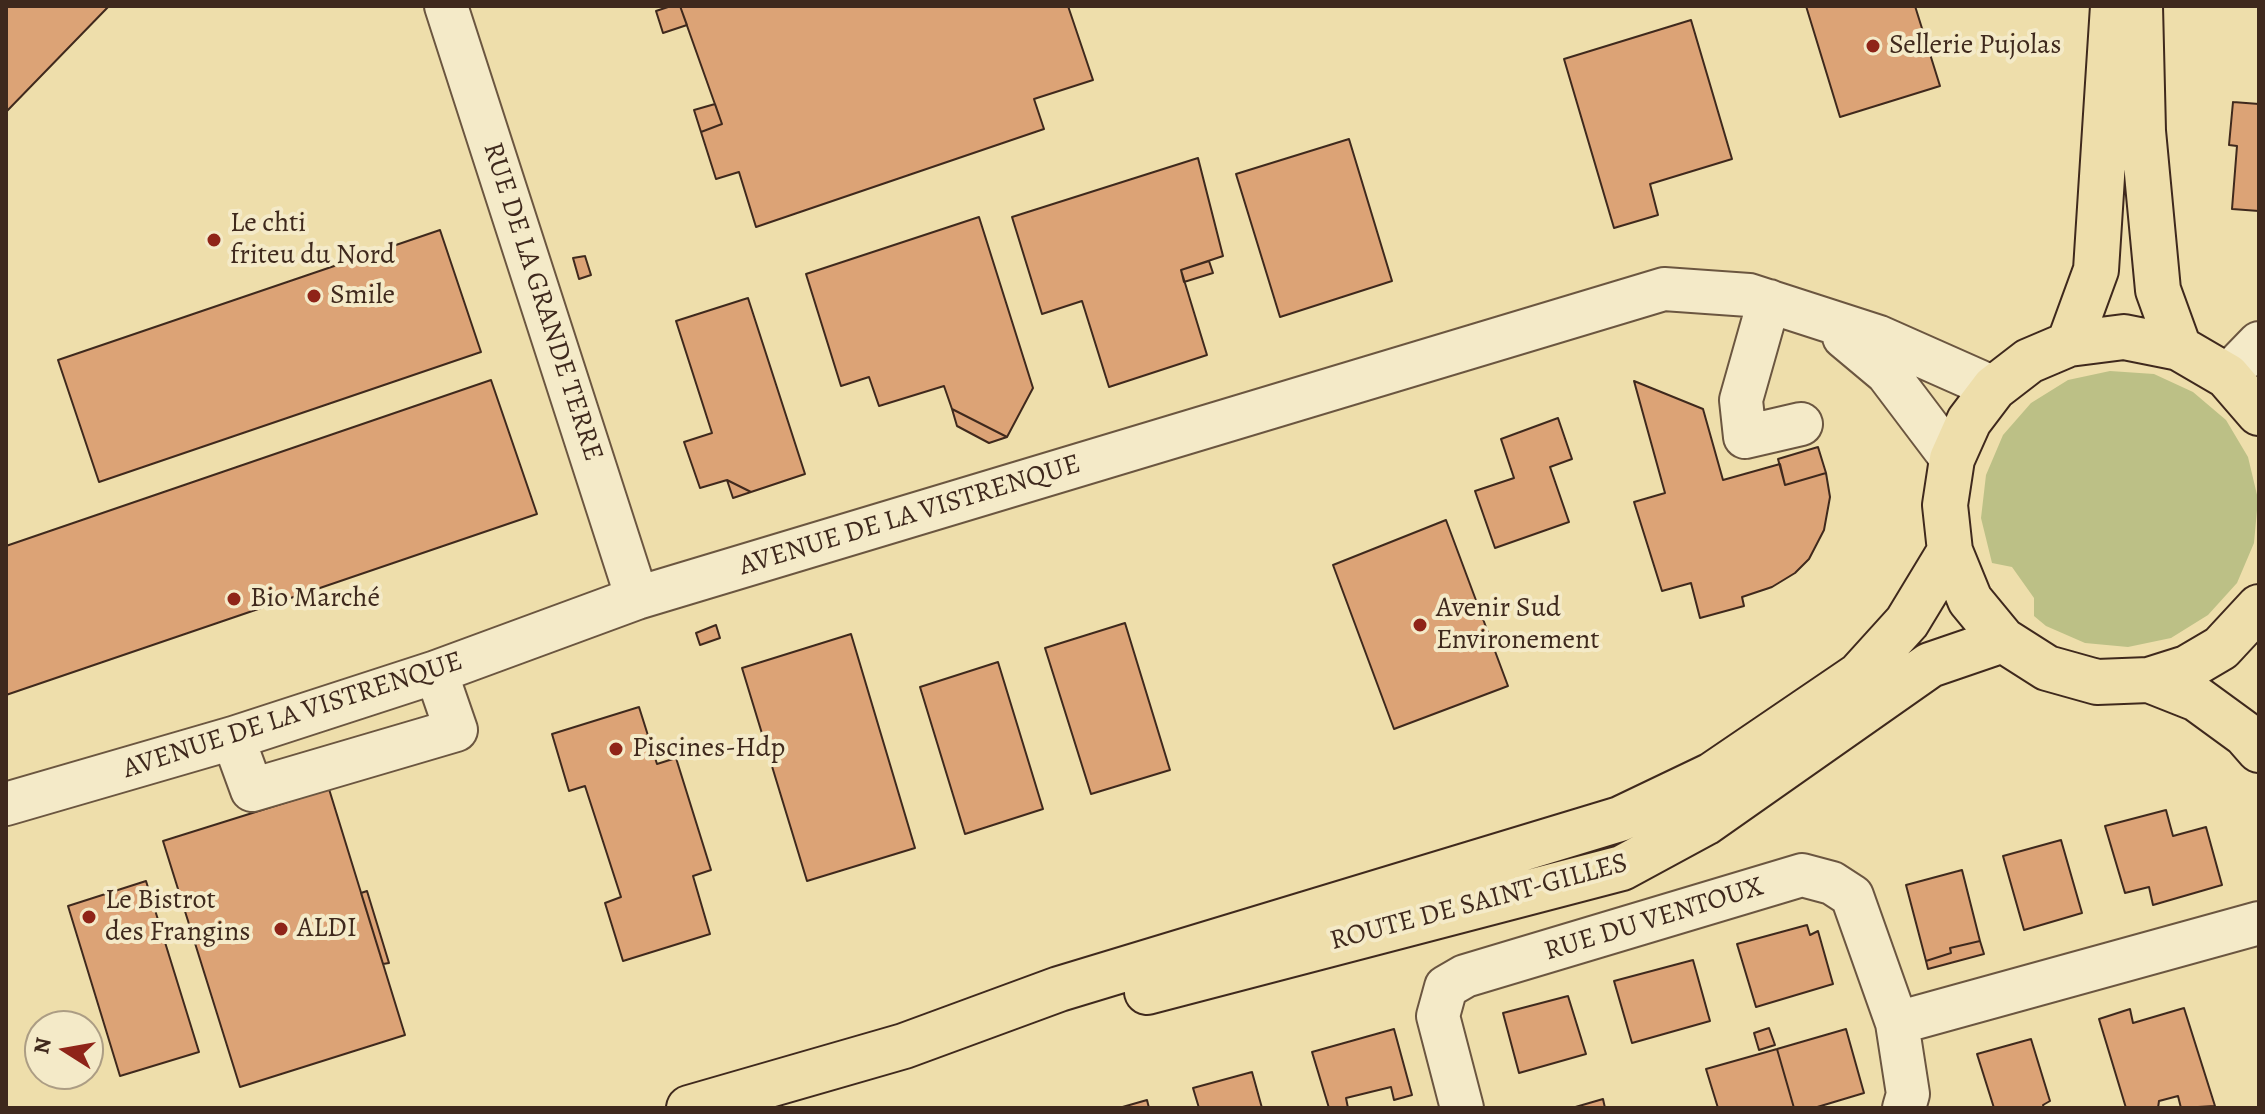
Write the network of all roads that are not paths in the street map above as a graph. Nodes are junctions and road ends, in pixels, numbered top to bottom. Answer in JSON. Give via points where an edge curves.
{"nodes":[{"id":1,"x":446,"y":6,"type":"edge"},
{"id":2,"x":2113,"y":6,"type":"edge"},
{"id":3,"x":2140,"y":6,"type":"edge"},
{"id":4,"x":1769,"y":301,"type":"junction"},
{"id":5,"x":1821,"y":318,"type":"junction"},
{"id":6,"x":2259,"y":343,"type":"edge"},
{"id":7,"x":2069,"y":344,"type":"junction"},
{"id":8,"x":2179,"y":348,"type":"junction"},
{"id":9,"x":2227,"y":376,"type":"junction"},
{"id":10,"x":1994,"y":388,"type":"junction"},
{"id":11,"x":2259,"y":413,"type":"edge"},
{"id":12,"x":1801,"y":424,"type":"dead end"},
{"id":13,"x":1952,"y":459,"type":"junction"},
{"id":14,"x":1950,"y":551,"type":"junction"},
{"id":15,"x":637,"y":598,"type":"junction"},
{"id":16,"x":2259,"y":608,"type":"edge"},
{"id":17,"x":2259,"y":636,"type":"edge"},
{"id":18,"x":2003,"y":640,"type":"junction"},
{"id":19,"x":436,"y":672,"type":"junction"},
{"id":20,"x":2149,"y":680,"type":"junction"},
{"id":21,"x":233,"y":738,"type":"junction"},
{"id":22,"x":2259,"y":750,"type":"edge"},
{"id":23,"x":6,"y":804,"type":"edge"},
{"id":24,"x":2259,"y":923,"type":"edge"},
{"id":25,"x":1897,"y":1023,"type":"junction"},
{"id":26,"x":904,"y":1046,"type":"junction"},
{"id":27,"x":689,"y":1108,"type":"edge"},
{"id":28,"x":1462,"y":1108,"type":"edge"},
{"id":29,"x":1904,"y":1108,"type":"edge"}],
"edges":[{"from":1,"to":15,"type":"street","name":"RUE DE LA GRANDE TERRE"},
{"from":2,"to":7,"type":"main road","via":[[2096,270]]},
{"from":3,"to":8,"type":"main road","via":[[2143,131],[2158,290]]},
{"from":4,"to":5,"type":"street","name":"AVENUE DE LA VISTRENQUE"},
{"from":4,"to":12,"type":"street","via":[[1741,400],[1745,437]]},
{"from":4,"to":15,"type":"street","name":"AVENUE DE LA VISTRENQUE","via":[[1664,289]]},
{"from":5,"to":10,"type":"street","name":"AVENUE DE LA VISTRENQUE","via":[[1879,337]]},
{"from":5,"to":13,"type":"street","name":"AVENUE DE LA VISTRENQUE","via":[[1887,373]]},
{"from":6,"to":9,"type":"street"},
{"from":7,"to":8,"type":"main road","via":[[2124,337]]},
{"from":7,"to":10,"type":"main road","via":[[2029,361]]},
{"from":8,"to":9,"type":"main road"},
{"from":9,"to":11,"type":"main road"},
{"from":10,"to":13,"type":"main road","via":[[1969,421]]},
{"from":13,"to":14,"type":"main road","via":[[1945,505]]},
{"from":14,"to":18,"type":"main road","via":[[1970,600]]},
{"from":14,"to":26,"type":"main road","name":"ROUTE DE SAINT-GILLES","via":[[1907,622],[1859,675],[1712,775],[1633,813],[1059,989]]},
{"from":15,"to":19,"type":"street","name":"AVENUE DE LA VISTRENQUE"},
{"from":16,"to":17,"type":"main road"},
{"from":16,"to":20,"type":"main road","via":[[2221,648],[2187,668]]},
{"from":18,"to":20,"type":"main road","via":[[2047,668],[2097,682]]},
{"from":18,"to":26,"type":"main road","name":"ROUTE DE SAINT-GILLES","via":[[1930,665],[1705,823],[1622,868],[1074,1011]]},
{"from":19,"to":21,"type":"street","name":"AVENUE DE LA VISTRENQUE"},
{"from":19,"to":21,"type":"street","via":[[456,730],[252,790]]},
{"from":20,"to":22,"type":"main road","via":[[2197,699]]},
{"from":21,"to":23,"type":"street","name":"AVENUE DE LA VISTRENQUE"},
{"from":24,"to":25,"type":"street"},
{"from":25,"to":28,"type":"street","name":"RUE DU VENTOUX","via":[[1852,896],[1832,883],[1802,875],[1465,976],[1446,987],[1438,1016]]},
{"from":25,"to":29,"type":"street","name":"RUE DU VENTOUX","via":[[1908,1094]]},
{"from":26,"to":27,"type":"main road","name":"ROUTE DE SAINT-GILLES"}]}
